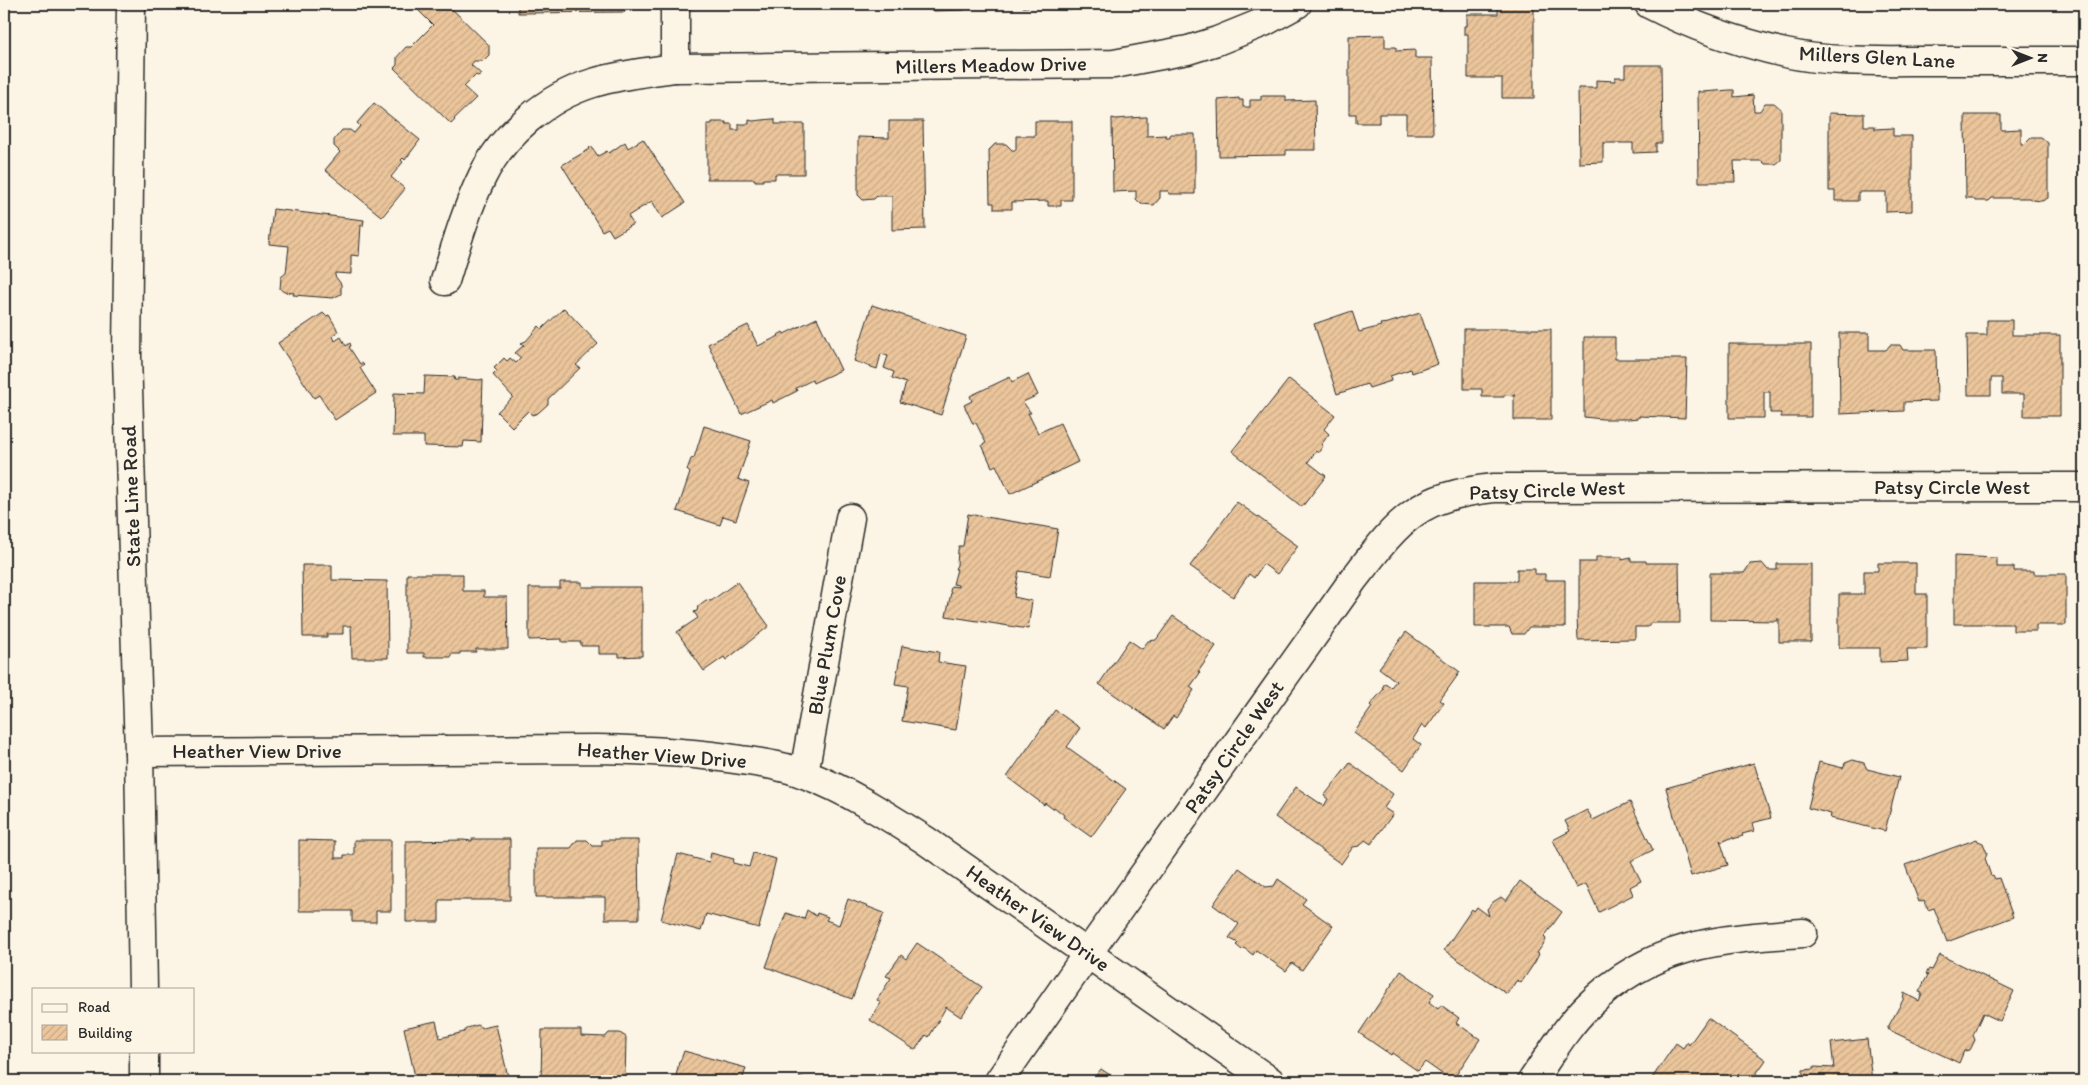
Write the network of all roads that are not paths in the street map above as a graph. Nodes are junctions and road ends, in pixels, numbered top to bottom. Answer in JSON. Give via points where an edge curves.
{"nodes":[{"id":1,"x":131,"y":4,"type":"edge"},
{"id":2,"x":675,"y":4,"type":"edge"},
{"id":3,"x":1297,"y":4,"type":"edge"},
{"id":4,"x":1649,"y":4,"type":"edge"},
{"id":5,"x":2084,"y":61,"type":"edge"},
{"id":6,"x":675,"y":68,"type":"junction"},
{"id":7,"x":446,"y":281,"type":"dead end"},
{"id":8,"x":2084,"y":487,"type":"edge"},
{"id":9,"x":850,"y":518,"type":"dead end"},
{"id":10,"x":139,"y":752,"type":"junction"},
{"id":11,"x":804,"y":773,"type":"junction"},
{"id":12,"x":1803,"y":933,"type":"dead end"},
{"id":13,"x":1088,"y":953,"type":"junction"},
{"id":14,"x":143,"y":988,"type":"edge"},
{"id":15,"x":144,"y":1052,"type":"edge"},
{"id":16,"x":144,"y":1081,"type":"edge"},
{"id":17,"x":999,"y":1081,"type":"edge"},
{"id":18,"x":1270,"y":1081,"type":"edge"},
{"id":19,"x":1532,"y":1081,"type":"edge"}],
"edges":[{"from":1,"to":10,"type":"street","name":"State Line Road","via":[[127,356]]},
{"from":2,"to":6,"type":"street"},
{"from":3,"to":6,"type":"street","name":"Millers Meadow Drive","via":[[1217,41],[1114,64]]},
{"from":4,"to":5,"type":"street","name":"Millers Glen Lane","via":[[1682,21],[1786,53],[1844,60]]},
{"from":6,"to":7,"type":"street","name":"Millers Meadow Drive","via":[[624,75],[590,84],[558,98],[525,122],[504,142],[482,175]]},
{"from":8,"to":13,"type":"street","name":"Patsy Circle West","via":[[1494,488],[1466,491],[1426,504],[1387,536],[1353,580]]},
{"from":9,"to":11,"type":"street","name":"Blue Plum Cove"},
{"from":10,"to":11,"type":"street","name":"Heather View Drive","via":[[597,748],[708,755]]},
{"from":10,"to":14,"type":"street","name":"State Line Road"},
{"from":11,"to":13,"type":"street","name":"Heather View Drive","via":[[865,802]]},
{"from":12,"to":19,"type":"street","via":[[1736,938],[1689,946],[1650,960],[1589,1005],[1563,1035]]},
{"from":13,"to":17,"type":"street","name":"Patsy Circle West"},
{"from":13,"to":18,"type":"street","name":"Heather View Drive"},
{"from":15,"to":16,"type":"street"}]}
